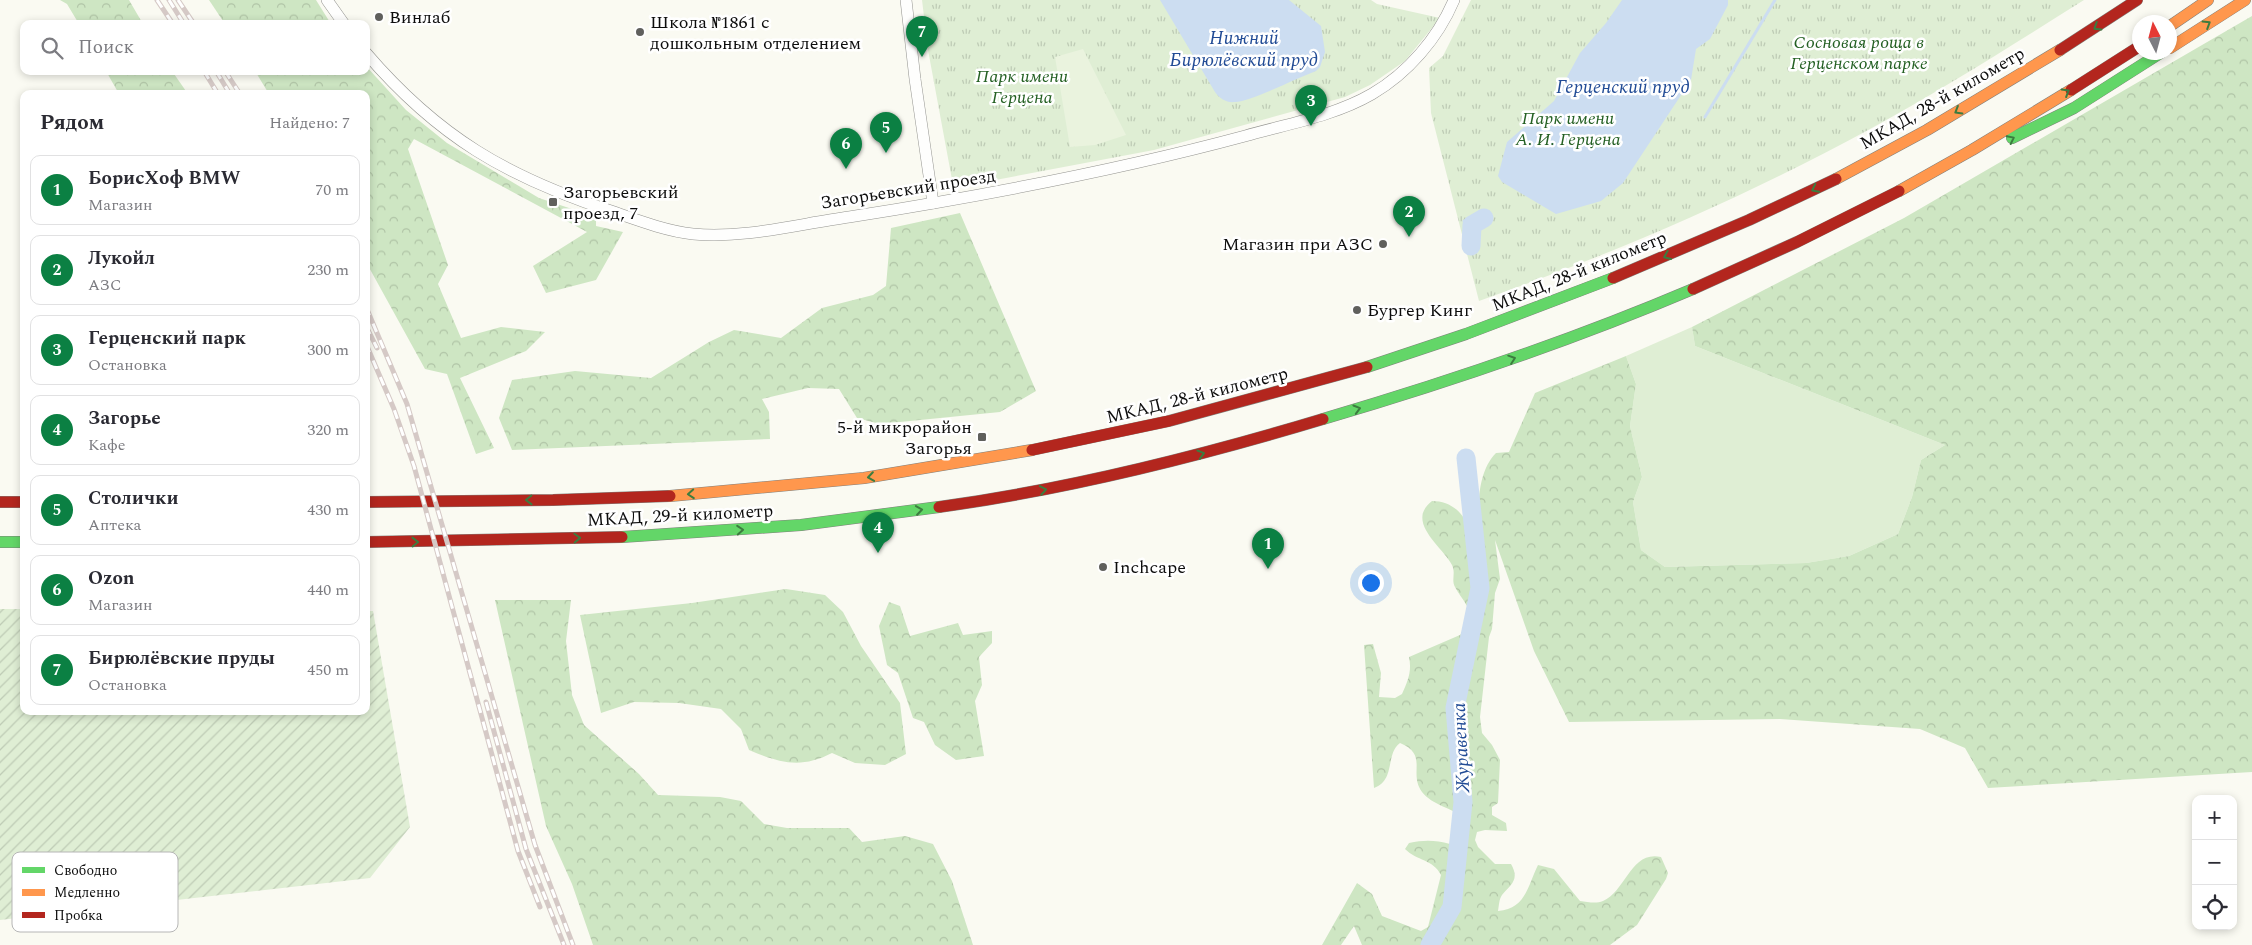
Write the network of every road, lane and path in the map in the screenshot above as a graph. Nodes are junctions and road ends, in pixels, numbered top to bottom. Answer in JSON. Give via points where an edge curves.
{"nodes":[{"id":1,"x":327,"y":0,"type":"edge"},
{"id":2,"x":906,"y":0,"type":"edge"},
{"id":3,"x":1454,"y":0,"type":"edge"},
{"id":4,"x":2137,"y":0,"type":"edge"},
{"id":5,"x":2208,"y":0,"type":"edge"},
{"id":6,"x":2245,"y":0,"type":"edge"},
{"id":7,"x":341,"y":20,"type":"edge"},
{"id":8,"x":2177,"y":21,"type":"edge"},
{"id":9,"x":2177,"y":44,"type":"edge"},
{"id":10,"x":2132,"y":51,"type":"edge"},
{"id":11,"x":370,"y":58,"type":"edge"},
{"id":12,"x":2149,"y":60,"type":"edge"},
{"id":13,"x":933,"y":203,"type":"junction"},
{"id":14,"x":1857,"y":213,"type":"junction"},
{"id":15,"x":988,"y":459,"type":"joint"},
{"id":16,"x":0,"y":502,"type":"edge"},
{"id":17,"x":20,"y":502,"type":"edge"},
{"id":18,"x":370,"y":502,"type":"edge"},
{"id":19,"x":0,"y":542,"type":"edge"},
{"id":20,"x":20,"y":542,"type":"edge"},
{"id":21,"x":370,"y":542,"type":"edge"}],
"edges":[{"from":1,"to":7,"type":"street"},
{"from":2,"to":13,"type":"street"},
{"from":3,"to":13,"type":"street","name":"Загорьевский проезд","via":[[1438,31],[1404,70],[1375,93],[1339,108],[1134,165]]},
{"from":4,"to":15,"type":"highway","name":"МКАД, 28-й километр","one_way":true,"via":[[1896,148],[1780,206],[1605,282],[1345,374],[1176,420]]},
{"from":5,"to":8,"type":"highway"},
{"from":9,"to":6,"type":"highway","one_way":true},
{"from":14,"to":10,"type":"highway","one_way":true,"via":[[1915,182]]},
{"from":11,"to":13,"type":"street","name":"Загорьевский проезд","via":[[425,115],[479,154],[566,196],[690,234],[727,235]]},
{"from":14,"to":12,"type":"highway","one_way":true,"via":[[2074,108]]},
{"from":21,"to":14,"type":"highway","name":"МКАД, 29-й километр","one_way":true,"via":[[546,540],[744,530],[865,518],[1059,487],[1185,458],[1436,385],[1620,319]]},
{"from":15,"to":18,"type":"highway","name":"МКАД, 29-й километр","one_way":true,"via":[[860,478],[723,492],[545,500]]},
{"from":16,"to":17,"type":"highway"},
{"from":19,"to":20,"type":"highway"}]}
